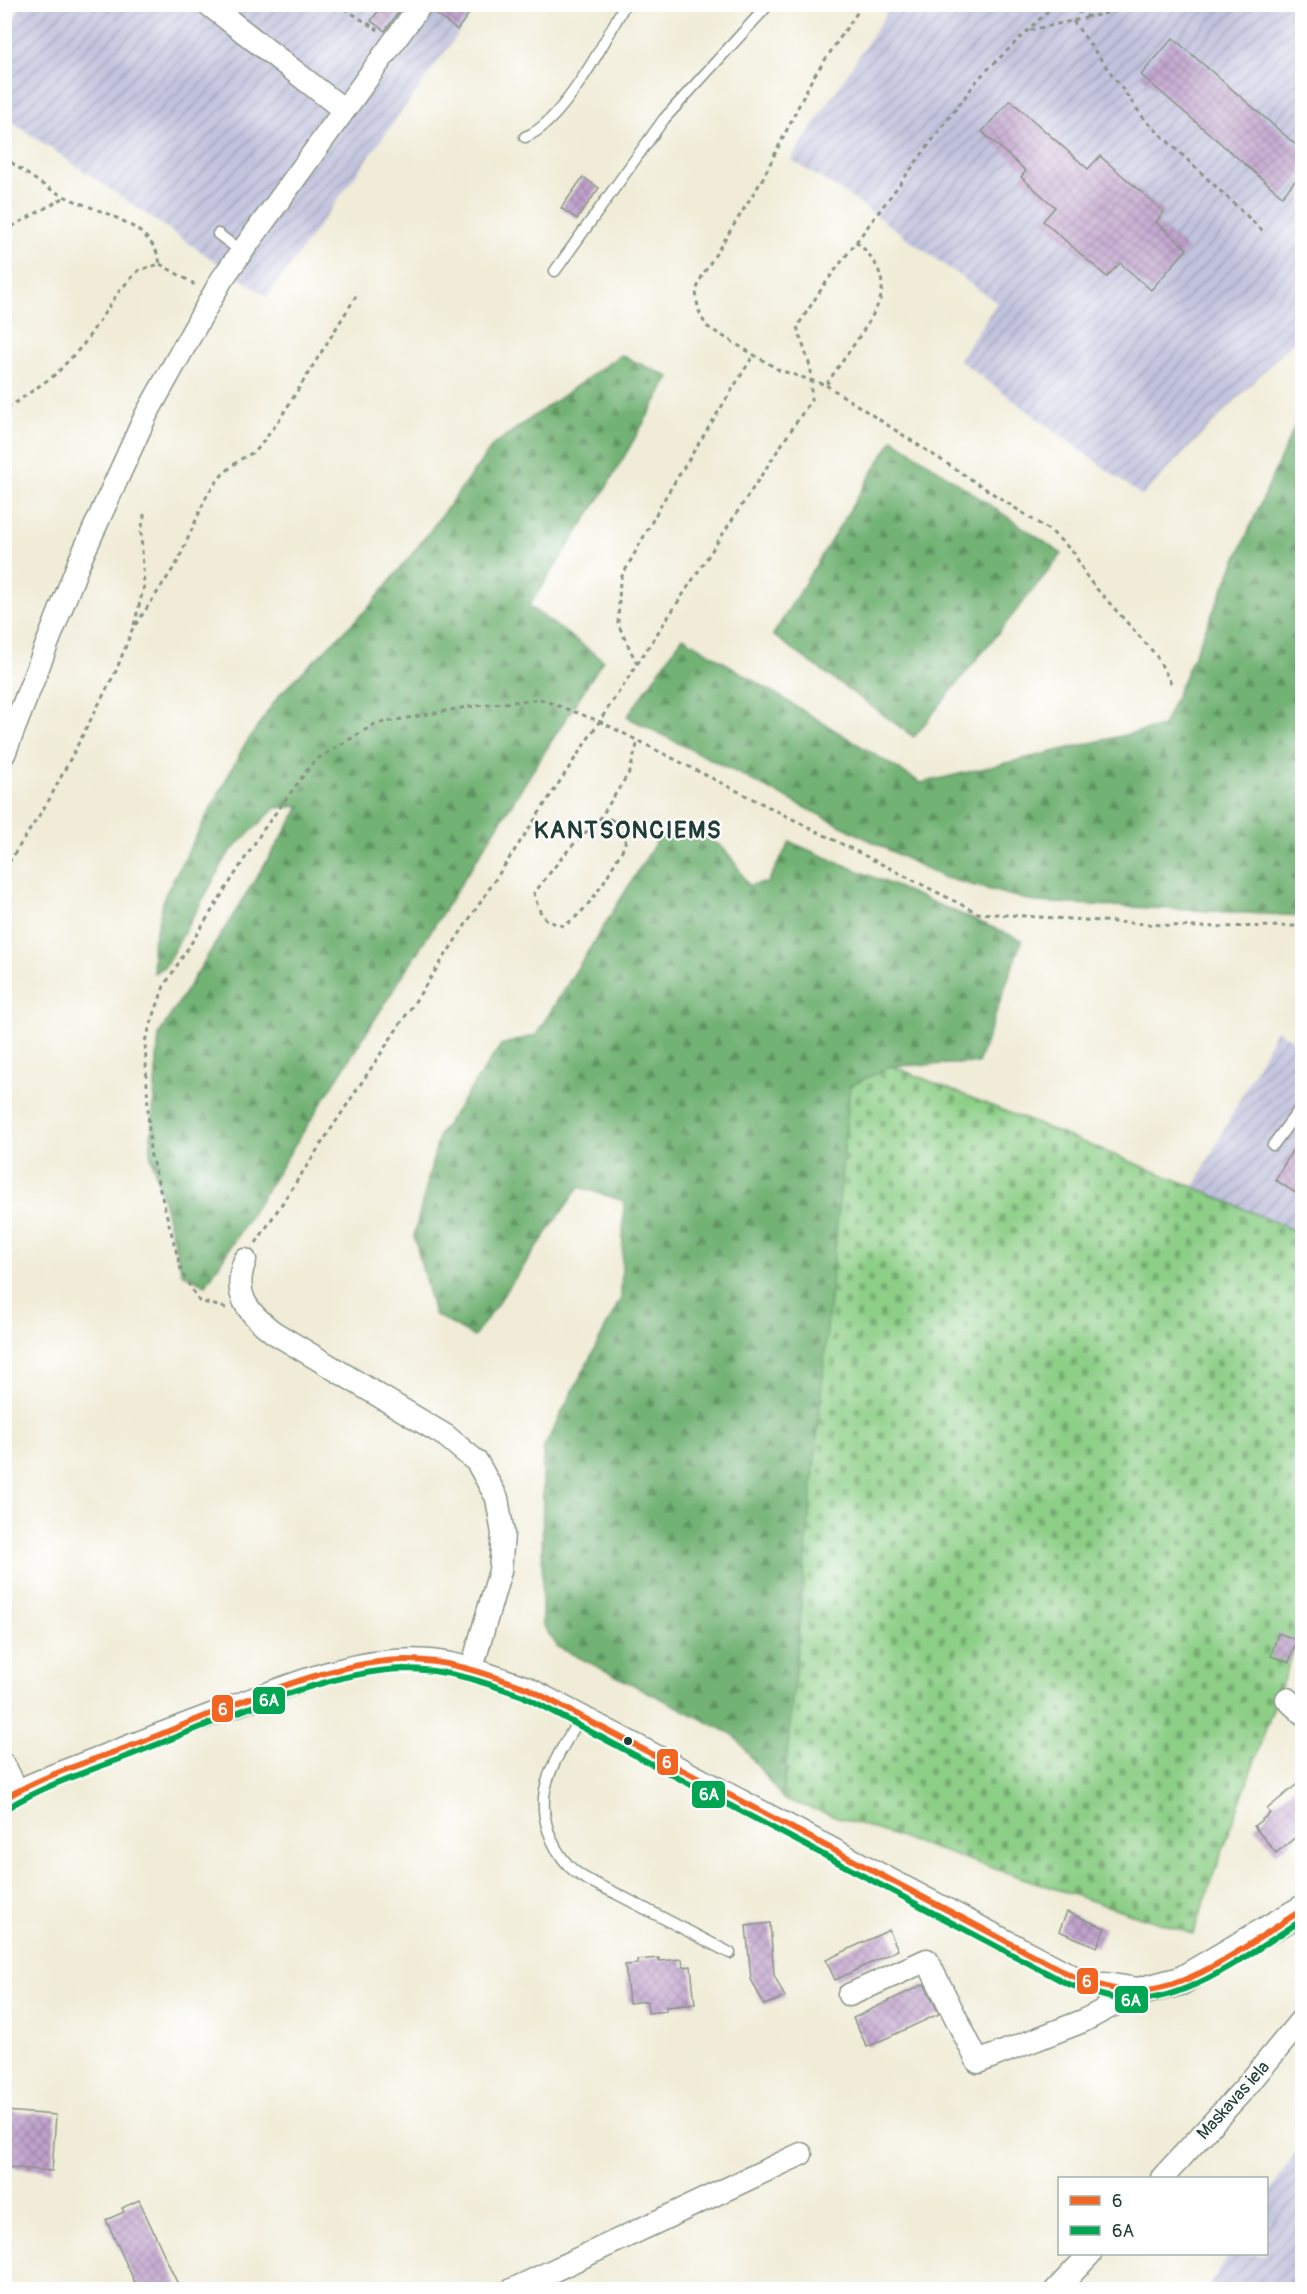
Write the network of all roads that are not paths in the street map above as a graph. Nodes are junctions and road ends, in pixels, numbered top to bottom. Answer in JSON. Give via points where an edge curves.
{"nodes":[{"id":1,"x":208,"y":4,"type":"edge"},
{"id":2,"x":421,"y":4,"type":"edge"},
{"id":3,"x":625,"y":4,"type":"edge"},
{"id":4,"x":769,"y":4,"type":"edge"},
{"id":5,"x":344,"y":110,"type":"junction"},
{"id":6,"x":525,"y":137,"type":"dead end"},
{"id":7,"x":218,"y":234,"type":"dead end"},
{"id":8,"x":242,"y":252,"type":"junction"},
{"id":9,"x":555,"y":271,"type":"dead end"},
{"id":10,"x":4,"y":754,"type":"edge"},
{"id":11,"x":1302,"y":1106,"type":"edge"},
{"id":12,"x":1273,"y":1145,"type":"dead end"},
{"id":13,"x":246,"y":1260,"type":"road end"},
{"id":14,"x":472,"y":1668,"type":"junction"},
{"id":15,"x":581,"y":1716,"type":"junction"},
{"id":16,"x":4,"y":1765,"type":"edge"},
{"id":17,"x":11,"y":1795,"type":"edge"},
{"id":18,"x":1302,"y":1910,"type":"edge"},
{"id":19,"x":730,"y":1953,"type":"dead end"},
{"id":20,"x":1105,"y":1987,"type":"joint"},
{"id":21,"x":1138,"y":1992,"type":"junction"},
{"id":22,"x":849,"y":1995,"type":"dead end"},
{"id":23,"x":1302,"y":2019,"type":"edge"},
{"id":24,"x":801,"y":2154,"type":"dead end"},
{"id":25,"x":1163,"y":2177,"type":"edge"},
{"id":26,"x":1088,"y":2255,"type":"edge"},
{"id":27,"x":512,"y":2289,"type":"edge"},
{"id":28,"x":1056,"y":2289,"type":"edge"}],
"edges":[{"from":1,"to":5,"type":"street"},
{"from":2,"to":5,"type":"street"},
{"from":3,"to":6,"type":"lane","via":[[571,93],[544,127]]},
{"from":4,"to":9,"type":"lane","via":[[664,119]]},
{"from":5,"to":8,"type":"street"},
{"from":7,"to":8,"type":"lane"},
{"from":8,"to":10,"type":"street","via":[[222,279],[129,447]]},
{"from":11,"to":12,"type":"lane"},
{"from":13,"to":14,"type":"street","via":[[239,1276],[240,1290],[251,1315],[446,1436],[477,1462],[497,1498],[503,1534],[500,1570]]},
{"from":14,"to":15,"type":"street","via":[[526,1688]]},
{"from":14,"to":17,"type":"street","via":[[430,1661],[353,1666],[304,1680]]},
{"from":15,"to":19,"type":"lane","via":[[545,1790],[544,1811],[558,1851],[571,1868],[593,1882]]},
{"from":15,"to":20,"type":"street","via":[[1072,1976]]},
{"from":16,"to":17,"type":"street"},
{"from":18,"to":21,"type":"street","via":[[1181,1981]]},
{"from":20,"to":21,"type":"street"},
{"from":21,"to":22,"type":"street","via":[[1083,2021],[978,2062],[927,1960]]},
{"from":23,"to":25,"type":"street","name":"Maskavas iela"},
{"from":24,"to":27,"type":"street"},
{"from":26,"to":28,"type":"street"}]}
